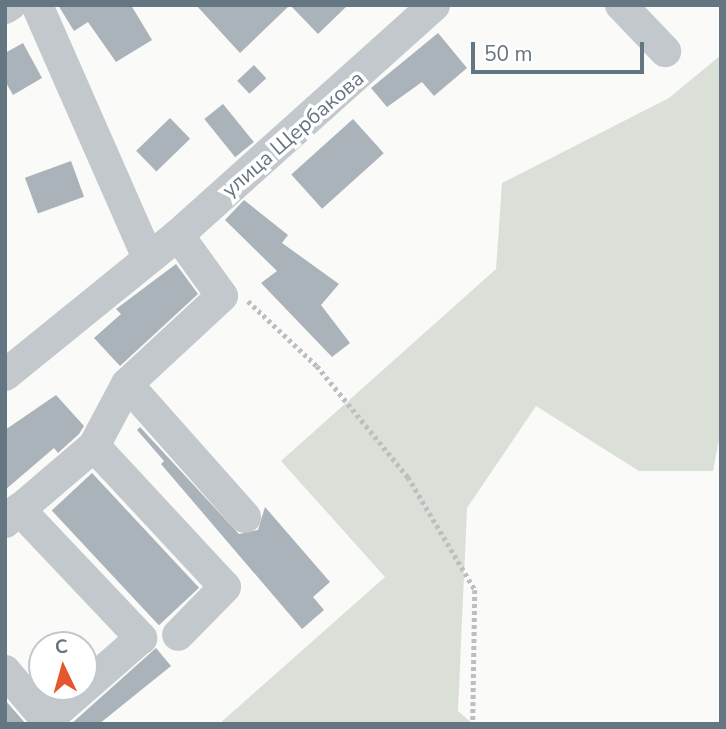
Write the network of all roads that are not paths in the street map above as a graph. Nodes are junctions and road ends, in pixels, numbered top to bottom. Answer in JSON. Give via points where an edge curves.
{"nodes":[{"id":1,"x":10,"y":5,"type":"edge"},
{"id":2,"x":37,"y":5,"type":"edge"},
{"id":3,"x":434,"y":5,"type":"edge"},
{"id":4,"x":621,"y":5,"type":"edge"},
{"id":5,"x":5,"y":8,"type":"edge"},
{"id":6,"x":665,"y":51,"type":"dead end"},
{"id":7,"x":178,"y":234,"type":"junction"},
{"id":8,"x":148,"y":258,"type":"junction"},
{"id":9,"x":5,"y":375,"type":"edge"},
{"id":10,"x":127,"y":384,"type":"junction"},
{"id":11,"x":94,"y":446,"type":"junction"},
{"id":12,"x":12,"y":516,"type":"edge"},
{"id":13,"x":245,"y":517,"type":"dead end"},
{"id":14,"x":178,"y":635,"type":"dead end"},
{"id":15,"x":5,"y":671,"type":"edge"},
{"id":16,"x":49,"y":722,"type":"edge"}],
"edges":[{"from":1,"to":5,"type":"street"},
{"from":2,"to":8,"type":"street"},
{"from":3,"to":7,"type":"street","name":"улица Щербакова"},
{"from":4,"to":6,"type":"street"},
{"from":7,"to":8,"type":"street","name":"улица Щербакова"},
{"from":7,"to":10,"type":"street","via":[[222,296]]},
{"from":8,"to":9,"type":"street","name":"улица Щербакова"},
{"from":10,"to":11,"type":"street"},
{"from":10,"to":13,"type":"street"},
{"from":11,"to":12,"type":"street"},
{"from":11,"to":14,"type":"street","via":[[225,587]]},
{"from":12,"to":16,"type":"street","via":[[141,638]]},
{"from":15,"to":16,"type":"street"}]}
